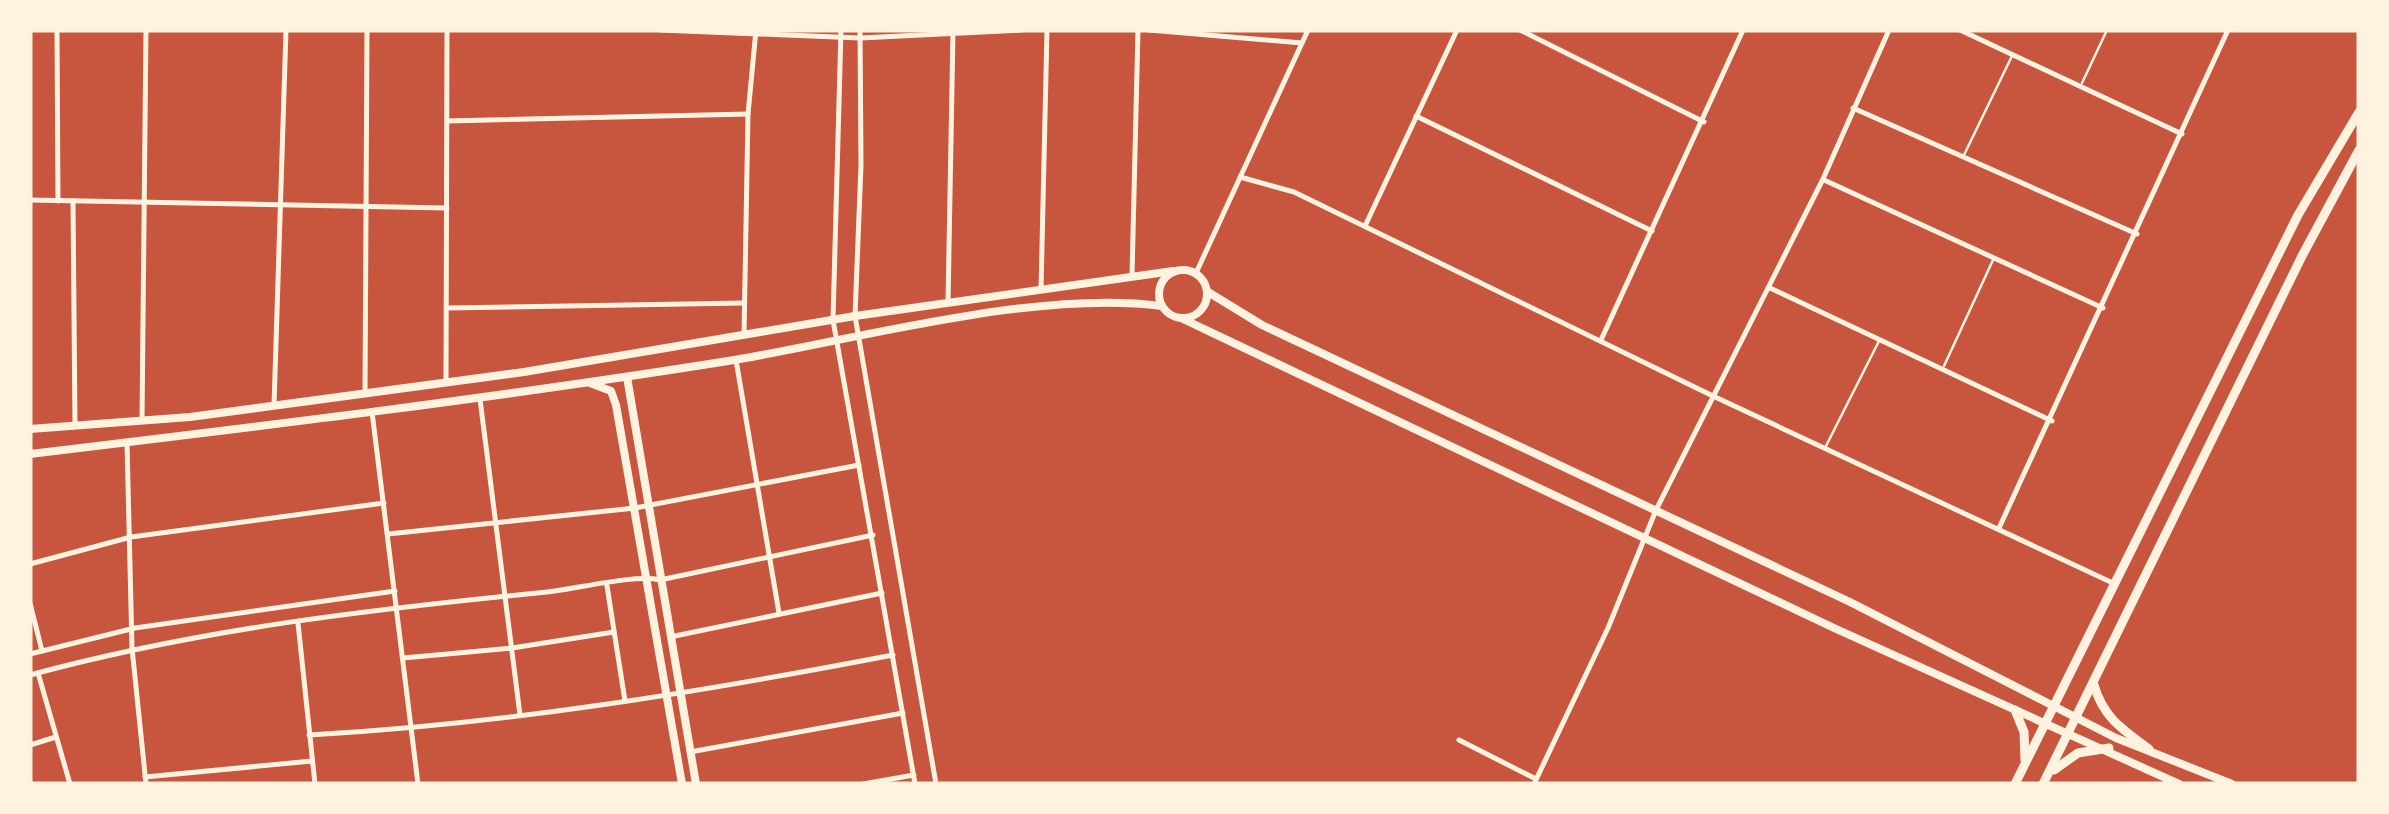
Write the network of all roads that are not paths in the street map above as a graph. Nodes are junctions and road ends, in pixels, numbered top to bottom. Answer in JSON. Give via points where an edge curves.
{"nodes":[{"id":1,"x":57,"y":30,"type":"edge"},
{"id":2,"x":146,"y":30,"type":"edge"},
{"id":3,"x":286,"y":30,"type":"edge"},
{"id":4,"x":367,"y":30,"type":"edge"},
{"id":5,"x":447,"y":30,"type":"edge"},
{"id":6,"x":660,"y":30,"type":"edge"},
{"id":7,"x":1022,"y":30,"type":"edge"},
{"id":8,"x":1047,"y":30,"type":"edge"},
{"id":9,"x":1138,"y":30,"type":"edge"},
{"id":10,"x":1150,"y":30,"type":"edge"},
{"id":11,"x":1308,"y":30,"type":"edge"},
{"id":12,"x":1457,"y":30,"type":"edge"},
{"id":13,"x":1520,"y":30,"type":"edge"},
{"id":14,"x":1743,"y":30,"type":"edge"},
{"id":15,"x":1889,"y":30,"type":"edge"},
{"id":16,"x":1960,"y":30,"type":"edge"},
{"id":17,"x":2107,"y":30,"type":"edge"},
{"id":18,"x":2228,"y":30,"type":"edge"},
{"id":19,"x":756,"y":31,"type":"edge"},
{"id":20,"x":953,"y":31,"type":"edge"},
{"id":21,"x":841,"y":33,"type":"edge"},
{"id":22,"x":860,"y":34,"type":"edge"},
{"id":23,"x":1302,"y":43,"type":"junction"},
{"id":24,"x":2013,"y":54,"type":"junction"},
{"id":25,"x":2080,"y":86,"type":"junction"},
{"id":26,"x":1852,"y":108,"type":"junction"},
{"id":27,"x":2359,"y":112,"type":"edge"},
{"id":28,"x":748,"y":114,"type":"junction"},
{"id":29,"x":1416,"y":116,"type":"junction"},
{"id":30,"x":447,"y":121,"type":"junction"},
{"id":31,"x":1704,"y":122,"type":"junction"},
{"id":32,"x":2182,"y":134,"type":"junction"},
{"id":33,"x":2359,"y":150,"type":"edge"},
{"id":34,"x":1964,"y":156,"type":"junction"},
{"id":35,"x":1240,"y":177,"type":"junction"},
{"id":36,"x":1823,"y":180,"type":"junction"},
{"id":37,"x":30,"y":200,"type":"edge"},
{"id":38,"x":58,"y":200,"type":"junction"},
{"id":39,"x":73,"y":201,"type":"junction"},
{"id":40,"x":144,"y":203,"type":"junction"},
{"id":41,"x":280,"y":204,"type":"junction"},
{"id":42,"x":366,"y":205,"type":"junction"},
{"id":43,"x":447,"y":208,"type":"junction"},
{"id":44,"x":1364,"y":226,"type":"junction"},
{"id":45,"x":1653,"y":231,"type":"junction"},
{"id":46,"x":2137,"y":234,"type":"junction"},
{"id":47,"x":1994,"y":257,"type":"junction"},
{"id":48,"x":1173,"y":271,"type":"junction"},
{"id":49,"x":1196,"y":273,"type":"junction"},
{"id":50,"x":1132,"y":275,"type":"junction"},
{"id":51,"x":1769,"y":287,"type":"junction"},
{"id":52,"x":1040,"y":290,"type":"junction"},
{"id":53,"x":1208,"y":292,"type":"junction"},
{"id":54,"x":744,"y":303,"type":"junction"},
{"id":55,"x":948,"y":303,"type":"junction"},
{"id":56,"x":1162,"y":306,"type":"junction"},
{"id":57,"x":446,"y":308,"type":"junction"},
{"id":58,"x":2103,"y":308,"type":"junction"},
{"id":59,"x":856,"y":316,"type":"junction"},
{"id":60,"x":1183,"y":318,"type":"junction"},
{"id":61,"x":833,"y":320,"type":"junction"},
{"id":62,"x":744,"y":335,"type":"junction"},
{"id":63,"x":859,"y":338,"type":"junction"},
{"id":64,"x":1601,"y":340,"type":"junction"},
{"id":65,"x":1880,"y":340,"type":"junction"},
{"id":66,"x":836,"y":343,"type":"junction"},
{"id":67,"x":736,"y":360,"type":"junction"},
{"id":68,"x":1944,"y":368,"type":"junction"},
{"id":69,"x":627,"y":377,"type":"junction"},
{"id":70,"x":590,"y":382,"type":"junction"},
{"id":71,"x":446,"y":383,"type":"junction"},
{"id":72,"x":365,"y":394,"type":"junction"},
{"id":73,"x":1713,"y":396,"type":"junction"},
{"id":74,"x":480,"y":399,"type":"junction"},
{"id":75,"x":274,"y":406,"type":"junction"},
{"id":76,"x":372,"y":412,"type":"junction"},
{"id":77,"x":142,"y":420,"type":"junction"},
{"id":78,"x":2052,"y":421,"type":"junction"},
{"id":79,"x":75,"y":424,"type":"junction"},
{"id":80,"x":30,"y":429,"type":"edge"},
{"id":81,"x":127,"y":442,"type":"junction"},
{"id":82,"x":1826,"y":448,"type":"junction"},
{"id":83,"x":30,"y":454,"type":"edge"},
{"id":84,"x":859,"y":464,"type":"junction"},
{"id":85,"x":758,"y":484,"type":"junction"},
{"id":86,"x":384,"y":502,"type":"junction"},
{"id":87,"x":648,"y":502,"type":"junction"},
{"id":88,"x":634,"y":508,"type":"junction"},
{"id":89,"x":1656,"y":510,"type":"junction"},
{"id":90,"x":499,"y":526,"type":"junction"},
{"id":91,"x":1999,"y":528,"type":"junction"},
{"id":92,"x":388,"y":534,"type":"junction"},
{"id":93,"x":873,"y":534,"type":"junction"},
{"id":94,"x":131,"y":537,"type":"junction"},
{"id":95,"x":1644,"y":538,"type":"junction"},
{"id":96,"x":770,"y":556,"type":"junction"},
{"id":97,"x":30,"y":564,"type":"edge"},
{"id":98,"x":646,"y":577,"type":"junction"},
{"id":99,"x":660,"y":580,"type":"junction"},
{"id":100,"x":2115,"y":584,"type":"junction"},
{"id":101,"x":607,"y":586,"type":"junction"},
{"id":102,"x":395,"y":591,"type":"junction"},
{"id":103,"x":882,"y":594,"type":"junction"},
{"id":104,"x":507,"y":596,"type":"junction"},
{"id":105,"x":30,"y":603,"type":"edge"},
{"id":106,"x":397,"y":607,"type":"junction"},
{"id":107,"x":778,"y":613,"type":"junction"},
{"id":108,"x":298,"y":622,"type":"junction"},
{"id":109,"x":134,"y":628,"type":"junction"},
{"id":110,"x":614,"y":632,"type":"junction"},
{"id":111,"x":668,"y":637,"type":"junction"},
{"id":112,"x":132,"y":648,"type":"junction"},
{"id":113,"x":512,"y":648,"type":"junction"},
{"id":114,"x":42,"y":651,"type":"junction"},
{"id":115,"x":30,"y":654,"type":"edge"},
{"id":116,"x":893,"y":654,"type":"junction"},
{"id":117,"x":403,"y":658,"type":"junction"},
{"id":118,"x":38,"y":673,"type":"junction"},
{"id":119,"x":30,"y":676,"type":"edge"},
{"id":120,"x":2094,"y":683,"type":"junction"},
{"id":121,"x":667,"y":695,"type":"junction"},
{"id":122,"x":680,"y":696,"type":"junction"},
{"id":123,"x":626,"y":701,"type":"junction"},
{"id":124,"x":2054,"y":708,"type":"junction"},
{"id":125,"x":2015,"y":710,"type":"junction"},
{"id":126,"x":903,"y":713,"type":"junction"},
{"id":127,"x":520,"y":715,"type":"junction"},
{"id":128,"x":2076,"y":719,"type":"junction"},
{"id":129,"x":2046,"y":722,"type":"junction"},
{"id":130,"x":412,"y":729,"type":"junction"},
{"id":131,"x":2069,"y":730,"type":"junction"},
{"id":132,"x":310,"y":735,"type":"junction"},
{"id":133,"x":56,"y":737,"type":"junction"},
{"id":134,"x":1459,"y":740,"type":"dead end"},
{"id":135,"x":30,"y":745,"type":"edge"},
{"id":136,"x":2109,"y":748,"type":"junction"},
{"id":137,"x":2148,"y":748,"type":"junction"},
{"id":138,"x":690,"y":752,"type":"junction"},
{"id":139,"x":312,"y":761,"type":"junction"},
{"id":140,"x":2026,"y":764,"type":"junction"},
{"id":141,"x":914,"y":775,"type":"junction"},
{"id":142,"x":145,"y":781,"type":"edge"},
{"id":143,"x":1535,"y":782,"type":"edge"},
{"id":144,"x":2044,"y":782,"type":"edge"},
{"id":145,"x":70,"y":784,"type":"edge"},
{"id":146,"x":314,"y":784,"type":"edge"},
{"id":147,"x":418,"y":784,"type":"edge"},
{"id":148,"x":682,"y":784,"type":"edge"},
{"id":149,"x":696,"y":784,"type":"edge"},
{"id":150,"x":863,"y":784,"type":"edge"},
{"id":151,"x":915,"y":784,"type":"edge"},
{"id":152,"x":936,"y":784,"type":"edge"},
{"id":153,"x":2016,"y":784,"type":"edge"},
{"id":154,"x":2180,"y":784,"type":"edge"},
{"id":155,"x":2232,"y":784,"type":"edge"}],
"edges":[{"from":1,"to":38,"type":"street"},
{"from":2,"to":40,"type":"street"},
{"from":3,"to":41,"type":"street"},
{"from":4,"to":42,"type":"street"},
{"from":5,"to":30,"type":"street"},
{"from":6,"to":19,"type":"street"},
{"from":7,"to":20,"type":"street"},
{"from":8,"to":52,"type":"street"},
{"from":9,"to":50,"type":"street"},
{"from":10,"to":23,"type":"street"},
{"from":11,"to":23,"type":"street"},
{"from":12,"to":29,"type":"street"},
{"from":13,"to":31,"type":"street"},
{"from":14,"to":31,"type":"street"},
{"from":15,"to":26,"type":"street"},
{"from":16,"to":24,"type":"street"},
{"from":17,"to":25,"type":"lane"},
{"from":18,"to":32,"type":"street"},
{"from":19,"to":21,"type":"street"},
{"from":19,"to":28,"type":"street"},
{"from":20,"to":22,"type":"street"},
{"from":20,"to":55,"type":"street"},
{"from":21,"to":22,"type":"street"},
{"from":21,"to":61,"type":"street"},
{"from":22,"to":59,"type":"street"},
{"from":23,"to":35,"type":"street"},
{"from":24,"to":25,"type":"street"},
{"from":24,"to":34,"type":"lane"},
{"from":25,"to":32,"type":"street"},
{"from":26,"to":34,"type":"street"},
{"from":26,"to":36,"type":"street"},
{"from":27,"to":100,"type":"main road","via":[[2298,215]]},
{"from":28,"to":30,"type":"street"},
{"from":28,"to":54,"type":"street"},
{"from":29,"to":44,"type":"street"},
{"from":29,"to":45,"type":"street"},
{"from":30,"to":43,"type":"street"},
{"from":31,"to":45,"type":"street"},
{"from":32,"to":46,"type":"street"},
{"from":33,"to":120,"type":"main road"},
{"from":34,"to":46,"type":"street"},
{"from":35,"to":44,"type":"street","via":[[1294,192]]},
{"from":35,"to":49,"type":"street"},
{"from":36,"to":47,"type":"street"},
{"from":36,"to":51,"type":"street"},
{"from":37,"to":38,"type":"street"},
{"from":38,"to":39,"type":"street"},
{"from":39,"to":40,"type":"street"},
{"from":39,"to":79,"type":"street"},
{"from":40,"to":41,"type":"street"},
{"from":40,"to":77,"type":"street"},
{"from":41,"to":42,"type":"street"},
{"from":41,"to":75,"type":"street"},
{"from":42,"to":43,"type":"street"},
{"from":42,"to":72,"type":"street"},
{"from":43,"to":57,"type":"street"},
{"from":44,"to":64,"type":"street"},
{"from":45,"to":64,"type":"street"},
{"from":46,"to":58,"type":"street"},
{"from":47,"to":58,"type":"street"},
{"from":47,"to":68,"type":"lane"},
{"from":48,"to":49,"type":"main road"},
{"from":48,"to":50,"type":"main road"},
{"from":48,"to":56,"type":"main road","via":[[1159,289]]},
{"from":49,"to":53,"type":"main road"},
{"from":50,"to":52,"type":"main road"},
{"from":51,"to":65,"type":"street"},
{"from":51,"to":73,"type":"street"},
{"from":52,"to":55,"type":"main road"},
{"from":53,"to":60,"type":"main road","via":[[1198,313]]},
{"from":53,"to":89,"type":"main road","via":[[1262,325]]},
{"from":54,"to":57,"type":"street"},
{"from":54,"to":62,"type":"street"},
{"from":55,"to":59,"type":"main road"},
{"from":56,"to":60,"type":"main road"},
{"from":56,"to":63,"type":"main road","via":[[1102,301]]},
{"from":57,"to":71,"type":"street"},
{"from":58,"to":78,"type":"street"},
{"from":59,"to":61,"type":"main road"},
{"from":59,"to":63,"type":"street"},
{"from":60,"to":95,"type":"main road"},
{"from":61,"to":62,"type":"main road"},
{"from":61,"to":66,"type":"street"},
{"from":62,"to":71,"type":"main road"},
{"from":63,"to":66,"type":"main road"},
{"from":63,"to":152,"type":"street"},
{"from":64,"to":73,"type":"street"},
{"from":65,"to":68,"type":"street"},
{"from":65,"to":82,"type":"lane"},
{"from":66,"to":67,"type":"main road"},
{"from":66,"to":84,"type":"street"},
{"from":67,"to":69,"type":"main road"},
{"from":67,"to":85,"type":"street"},
{"from":68,"to":78,"type":"street"},
{"from":69,"to":70,"type":"main road"},
{"from":69,"to":87,"type":"main road"},
{"from":70,"to":74,"type":"main road"},
{"from":70,"to":88,"type":"main road","via":[[611,391],[616,405]]},
{"from":71,"to":72,"type":"main road"},
{"from":72,"to":75,"type":"main road"},
{"from":73,"to":82,"type":"street"},
{"from":73,"to":89,"type":"street"},
{"from":74,"to":76,"type":"main road"},
{"from":74,"to":90,"type":"street"},
{"from":75,"to":77,"type":"main road"},
{"from":76,"to":81,"type":"main road"},
{"from":76,"to":86,"type":"street"},
{"from":77,"to":79,"type":"main road"},
{"from":78,"to":91,"type":"street"},
{"from":79,"to":80,"type":"main road"},
{"from":81,"to":83,"type":"main road"},
{"from":81,"to":94,"type":"street"},
{"from":82,"to":91,"type":"street"},
{"from":84,"to":85,"type":"street"},
{"from":84,"to":93,"type":"street"},
{"from":85,"to":87,"type":"street"},
{"from":85,"to":96,"type":"street"},
{"from":86,"to":92,"type":"street"},
{"from":86,"to":94,"type":"street"},
{"from":87,"to":88,"type":"street"},
{"from":87,"to":99,"type":"main road"},
{"from":88,"to":90,"type":"street"},
{"from":88,"to":98,"type":"main road"},
{"from":89,"to":95,"type":"street"},
{"from":89,"to":124,"type":"main road"},
{"from":90,"to":92,"type":"street"},
{"from":90,"to":104,"type":"street"},
{"from":91,"to":100,"type":"street"},
{"from":92,"to":102,"type":"street"},
{"from":93,"to":96,"type":"street"},
{"from":93,"to":103,"type":"street"},
{"from":94,"to":97,"type":"street"},
{"from":94,"to":109,"type":"street"},
{"from":95,"to":125,"type":"main road"},
{"from":95,"to":143,"type":"street"},
{"from":96,"to":99,"type":"street"},
{"from":96,"to":107,"type":"street"},
{"from":98,"to":99,"type":"street"},
{"from":98,"to":101,"type":"street"},
{"from":98,"to":121,"type":"main road"},
{"from":99,"to":111,"type":"main road"},
{"from":100,"to":124,"type":"main road"},
{"from":101,"to":104,"type":"street"},
{"from":101,"to":110,"type":"street"},
{"from":102,"to":106,"type":"street"},
{"from":102,"to":109,"type":"street"},
{"from":103,"to":107,"type":"street"},
{"from":103,"to":116,"type":"street"},
{"from":104,"to":106,"type":"street"},
{"from":104,"to":113,"type":"street"},
{"from":105,"to":114,"type":"street"},
{"from":106,"to":108,"type":"street"},
{"from":106,"to":117,"type":"street"},
{"from":107,"to":111,"type":"street"},
{"from":108,"to":112,"type":"street"},
{"from":108,"to":132,"type":"street"},
{"from":109,"to":112,"type":"street"},
{"from":109,"to":114,"type":"street"},
{"from":110,"to":113,"type":"street"},
{"from":110,"to":123,"type":"street"},
{"from":111,"to":122,"type":"main road"},
{"from":112,"to":118,"type":"street"},
{"from":112,"to":142,"type":"street"},
{"from":113,"to":117,"type":"street"},
{"from":113,"to":127,"type":"street"},
{"from":114,"to":115,"type":"street"},
{"from":116,"to":122,"type":"street"},
{"from":116,"to":126,"type":"street"},
{"from":117,"to":130,"type":"street"},
{"from":118,"to":119,"type":"street"},
{"from":118,"to":133,"type":"street"},
{"from":120,"to":128,"type":"main road"},
{"from":120,"to":137,"type":"main road","via":[[2112,722]]},
{"from":121,"to":122,"type":"street"},
{"from":121,"to":123,"type":"street"},
{"from":121,"to":148,"type":"main road"},
{"from":122,"to":138,"type":"main road"},
{"from":123,"to":127,"type":"street"},
{"from":124,"to":128,"type":"main road"},
{"from":124,"to":129,"type":"main road"},
{"from":125,"to":129,"type":"main road"},
{"from":125,"to":140,"type":"main road"},
{"from":126,"to":138,"type":"street"},
{"from":126,"to":141,"type":"street"},
{"from":127,"to":130,"type":"street"},
{"from":128,"to":131,"type":"main road"},
{"from":128,"to":137,"type":"main road"},
{"from":129,"to":131,"type":"main road"},
{"from":129,"to":140,"type":"main road"},
{"from":130,"to":132,"type":"street"},
{"from":130,"to":147,"type":"street"},
{"from":131,"to":136,"type":"main road"},
{"from":131,"to":144,"type":"main road"},
{"from":132,"to":139,"type":"street"},
{"from":133,"to":135,"type":"street"},
{"from":133,"to":145,"type":"street"},
{"from":134,"to":143,"type":"street"},
{"from":136,"to":144,"type":"main road","via":[[2078,753]]},
{"from":136,"to":154,"type":"main road"},
{"from":137,"to":155,"type":"main road"},
{"from":138,"to":149,"type":"main road"},
{"from":139,"to":142,"type":"street"},
{"from":139,"to":146,"type":"street"},
{"from":140,"to":153,"type":"main road"},
{"from":141,"to":150,"type":"street"},
{"from":141,"to":151,"type":"street"}]}
